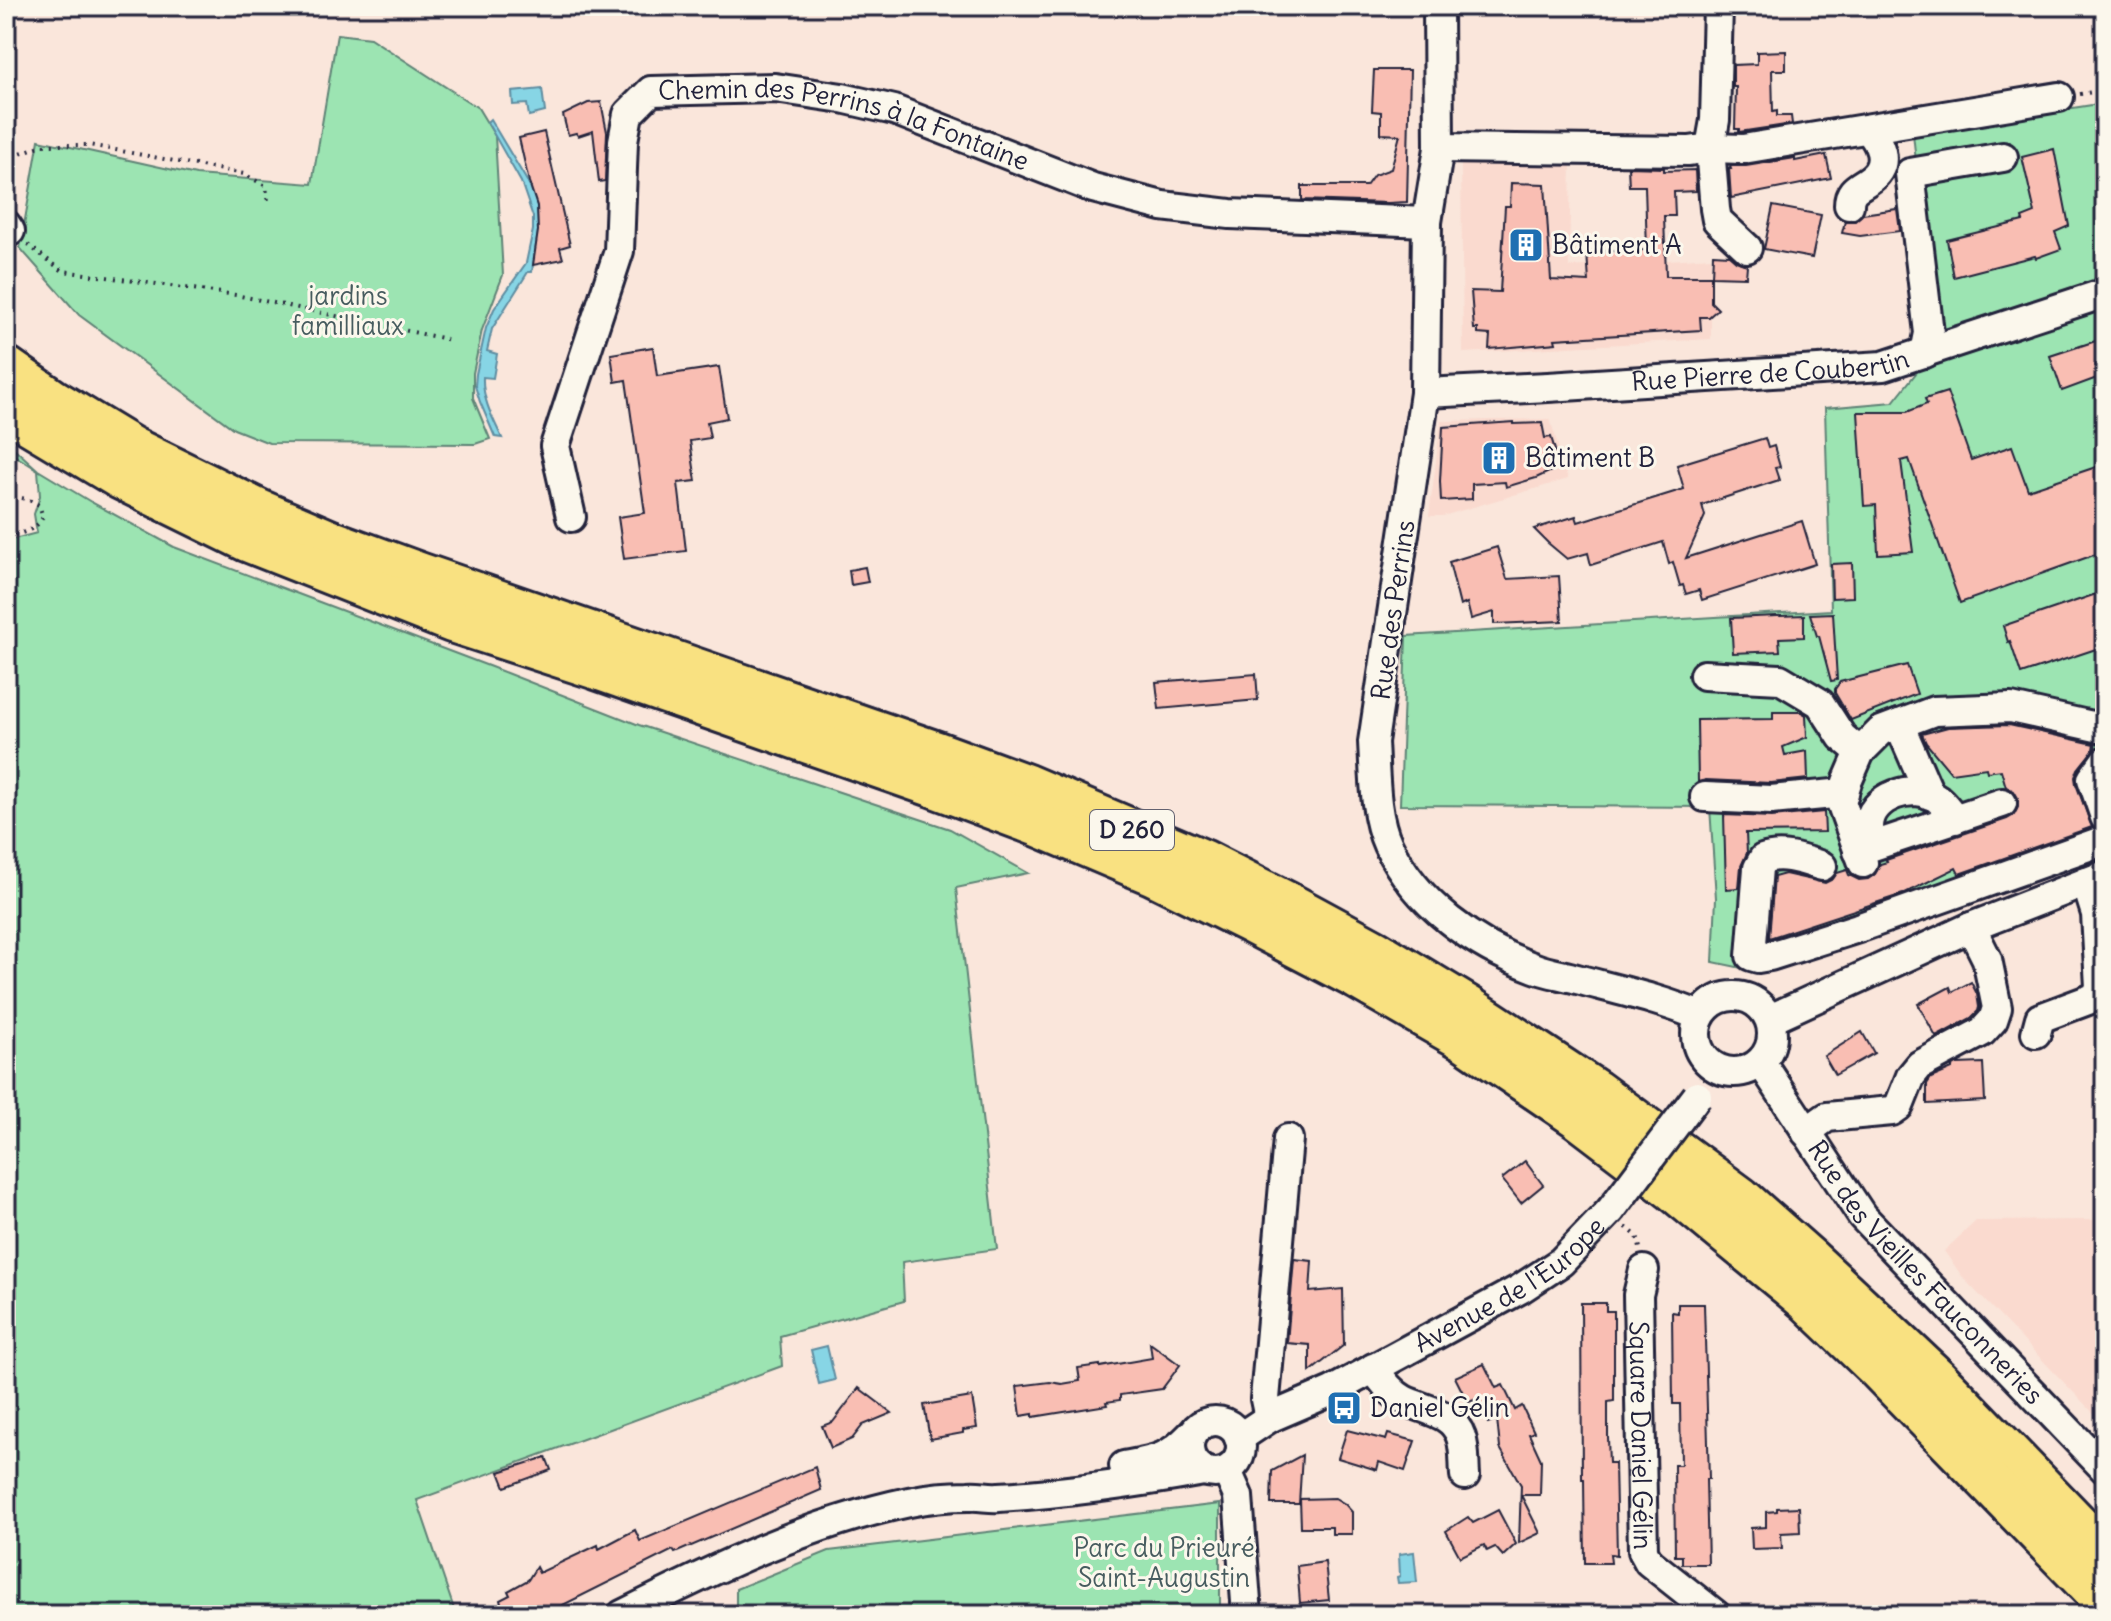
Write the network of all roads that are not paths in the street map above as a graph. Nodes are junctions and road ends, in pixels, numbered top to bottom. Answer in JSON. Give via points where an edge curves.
{"nodes":[{"id":1,"x":1438,"y":6,"type":"edge"},
{"id":2,"x":1718,"y":6,"type":"edge"},
{"id":3,"x":2059,"y":97,"type":"dead end"},
{"id":4,"x":1868,"y":129,"type":"junction"},
{"id":5,"x":1439,"y":148,"type":"junction"},
{"id":6,"x":1710,"y":148,"type":"junction"},
{"id":7,"x":2003,"y":157,"type":"dead end"},
{"id":8,"x":1849,"y":205,"type":"dead end"},
{"id":9,"x":1427,"y":222,"type":"junction"},
{"id":10,"x":1747,"y":248,"type":"dead end"},
{"id":11,"x":2105,"y":293,"type":"edge"},
{"id":12,"x":1925,"y":353,"type":"junction"},
{"id":13,"x":6,"y":368,"type":"edge"},
{"id":14,"x":1425,"y":393,"type":"junction"},
{"id":15,"x":6,"y":409,"type":"edge"},
{"id":16,"x":571,"y":517,"type":"dead end"},
{"id":17,"x":1704,"y":675,"type":"dead end"},
{"id":18,"x":1899,"y":724,"type":"junction"},
{"id":19,"x":2101,"y":728,"type":"dead end"},
{"id":20,"x":1860,"y":752,"type":"junction"},
{"id":21,"x":2105,"y":761,"type":"edge"},
{"id":22,"x":1844,"y":793,"type":"junction"},
{"id":23,"x":1930,"y":795,"type":"junction"},
{"id":24,"x":1705,"y":797,"type":"dead end"},
{"id":25,"x":2002,"y":803,"type":"dead end"},
{"id":26,"x":2105,"y":817,"type":"edge"},
{"id":27,"x":1955,"y":819,"type":"junction"},
{"id":28,"x":2105,"y":840,"type":"edge"},
{"id":29,"x":1865,"y":853,"type":"junction"},
{"id":30,"x":1822,"y":866,"type":"dead end"},
{"id":31,"x":2095,"y":878,"type":"edge"},
{"id":32,"x":1971,"y":927,"type":"junction"},
{"id":33,"x":1700,"y":1016,"type":"junction"},
{"id":34,"x":1770,"y":1019,"type":"junction"},
{"id":35,"x":2036,"y":1033,"type":"dead end"},
{"id":36,"x":1761,"y":1062,"type":"junction"},
{"id":37,"x":1711,"y":1065,"type":"junction"},
{"id":38,"x":1806,"y":1132,"type":"junction"},
{"id":39,"x":1288,"y":1139,"type":"dead end"},
{"id":40,"x":1644,"y":1270,"type":"road end"},
{"id":41,"x":1373,"y":1368,"type":"junction"},
{"id":42,"x":1269,"y":1418,"type":"junction"},
{"id":43,"x":1191,"y":1435,"type":"junction"},
{"id":44,"x":1239,"y":1438,"type":"junction"},
{"id":45,"x":2105,"y":1469,"type":"edge"},
{"id":46,"x":1216,"y":1471,"type":"junction"},
{"id":47,"x":1465,"y":1475,"type":"dead end"},
{"id":48,"x":970,"y":1496,"type":"junction"},
{"id":49,"x":2105,"y":1553,"type":"edge"},
{"id":50,"x":2105,"y":1601,"type":"edge"},
{"id":51,"x":622,"y":1615,"type":"edge"},
{"id":52,"x":1247,"y":1615,"type":"edge"},
{"id":53,"x":1716,"y":1615,"type":"edge"}],
"edges":[{"from":1,"to":5,"type":"street","name":"Rue des Perrins"},
{"from":2,"to":6,"type":"street"},
{"from":3,"to":4,"type":"street"},
{"from":4,"to":6,"type":"street","via":[[1743,149]]},
{"from":4,"to":8,"type":"street","via":[[1879,141],[1880,165],[1854,189]]},
{"from":5,"to":6,"type":"street"},
{"from":5,"to":9,"type":"street","name":"Rue des Perrins"},
{"from":6,"to":10,"type":"street","via":[[1717,220]]},
{"from":7,"to":12,"type":"street","via":[[1910,173],[1929,333]]},
{"from":9,"to":14,"type":"street","name":"Rue des Perrins"},
{"from":9,"to":16,"type":"street","name":"Chemin des Perrins à la Fontaine","via":[[1162,206],[1093,188],[894,110],[842,98],[775,88],[651,91],[628,114],[619,251],[555,446]]},
{"from":11,"to":12,"type":"street","name":"Rue Pierre de Coubertin"},
{"from":12,"to":14,"type":"street","name":"Rue Pierre de Coubertin","via":[[1883,366]]},
{"from":13,"to":49,"type":"highway","number":"D 260","via":[[131,448],[329,541],[1027,786],[1203,861],[1375,951],[1595,1091],[1740,1198],[1936,1378]]},
{"from":14,"to":33,"type":"street","name":"Rue des Perrins","via":[[1373,742],[1376,800],[1388,844],[1417,891],[1448,920],[1487,945],[1535,968]]},
{"from":15,"to":50,"type":"highway","number":"D 260","via":[[121,478],[247,540],[452,621],[1036,824],[1154,874],[1358,978],[1520,1076],[1674,1190],[1795,1290]]},
{"from":17,"to":20,"type":"street","via":[[1780,679],[1820,703],[1842,737]]},
{"from":18,"to":19,"type":"street","via":[[1934,711],[2011,708]]},
{"from":18,"to":20,"type":"street","via":[[1881,731]]},
{"from":18,"to":23,"type":"street"},
{"from":20,"to":22,"type":"street"},
{"from":21,"to":26,"type":"street","via":[[2092,779]]},
{"from":22,"to":24,"type":"street","via":[[1771,800]]},
{"from":22,"to":29,"type":"street","via":[[1841,802]]},
{"from":23,"to":27,"type":"street"},
{"from":23,"to":29,"type":"street","via":[[1899,791],[1884,800],[1871,816]]},
{"from":25,"to":27,"type":"street"},
{"from":27,"to":29,"type":"street"},
{"from":28,"to":30,"type":"street","via":[[1858,928],[1770,956],[1751,956],[1763,859],[1773,855]]},
{"from":31,"to":32,"type":"street"},
{"from":31,"to":35,"type":"street","via":[[2100,987],[2096,997],[2040,1018]]},
{"from":32,"to":34,"type":"street"},
{"from":32,"to":38,"type":"street","via":[[1987,959],[1997,1008],[1993,1020],[1982,1032],[1920,1065],[1892,1111],[1827,1117]]},
{"from":33,"to":34,"type":"street","via":[[1717,999],[1729,996],[1754,1001]]},
{"from":33,"to":37,"type":"street","via":[[1695,1038]]},
{"from":34,"to":36,"type":"street","via":[[1772,1042]]},
{"from":36,"to":37,"type":"street","via":[[1731,1073]]},
{"from":36,"to":38,"type":"street","name":"Rue des Vieilles Fauconneries"},
{"from":37,"to":41,"type":"street","name":"Avenue de l'Europe","bridge":true,"via":[[1697,1096],[1610,1212],[1561,1262]]},
{"from":38,"to":45,"type":"street","name":"Rue des Vieilles Fauconneries","via":[[1862,1216]]},
{"from":39,"to":42,"type":"street","via":[[1265,1399]]},
{"from":40,"to":53,"type":"street","name":"Square Daniel Gélin","via":[[1638,1295],[1643,1551],[1649,1562]]},
{"from":41,"to":42,"type":"street","name":"Avenue de l'Europe"},
{"from":41,"to":47,"type":"street","via":[[1396,1395],[1441,1414],[1455,1427]]},
{"from":42,"to":44,"type":"street","name":"Avenue de l'Europe"},
{"from":43,"to":44,"type":"street","via":[[1215,1421],[1233,1428]]},
{"from":43,"to":46,"type":"street","via":[[1188,1445],[1194,1464]]},
{"from":43,"to":48,"type":"street","via":[[1160,1459],[993,1487]]},
{"from":44,"to":46,"type":"street","via":[[1239,1458]]},
{"from":46,"to":48,"type":"street"},
{"from":46,"to":52,"type":"street","via":[[1238,1496]]},
{"from":48,"to":51,"type":"street","via":[[859,1513],[697,1577]]}]}
